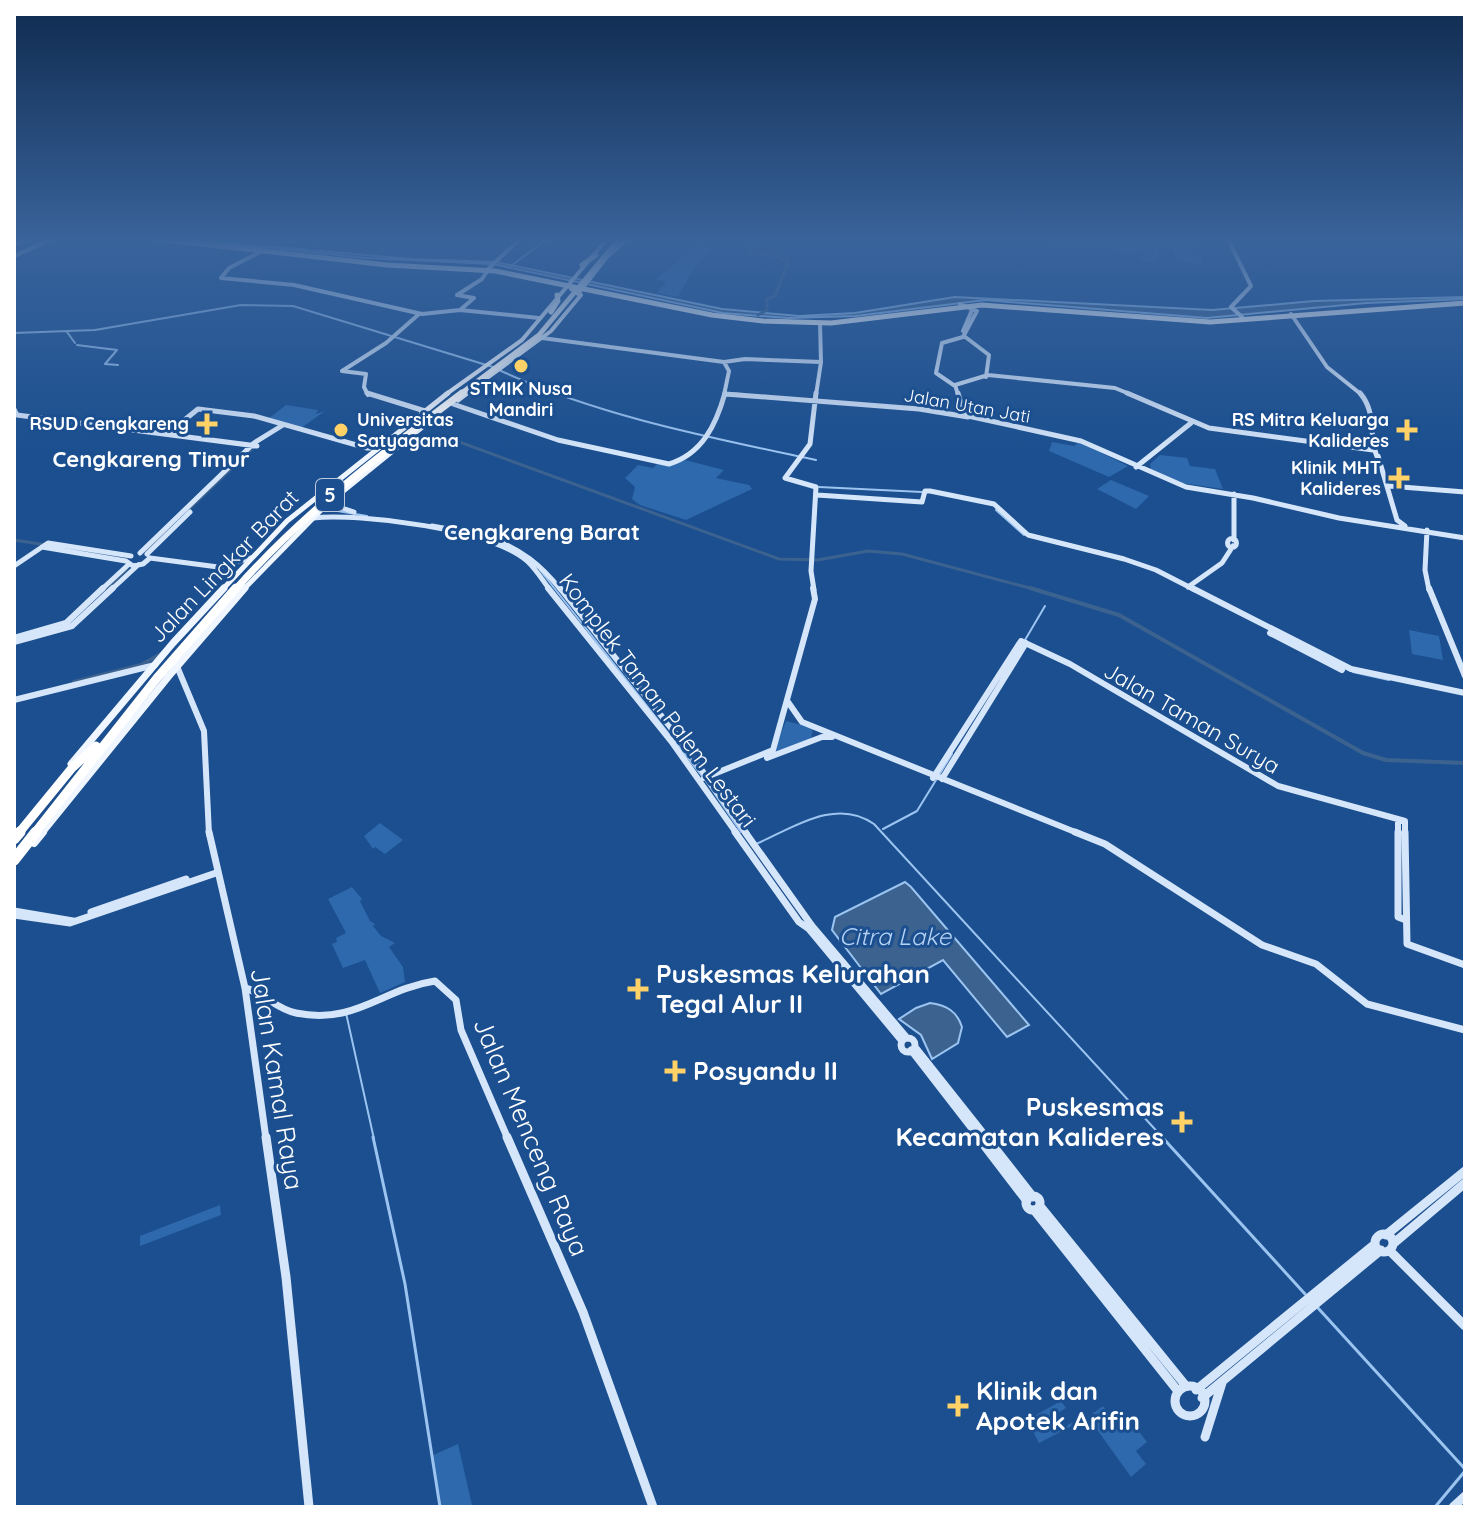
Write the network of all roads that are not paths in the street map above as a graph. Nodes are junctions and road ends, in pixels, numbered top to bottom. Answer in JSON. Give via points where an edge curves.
{"nodes":[{"id":1,"x":406,"y":310,"type":"edge"},
{"id":2,"x":460,"y":310,"type":"joint"},
{"id":3,"x":547,"y":310,"type":"edge"},
{"id":4,"x":550,"y":310,"type":"edge"},
{"id":5,"x":552,"y":310,"type":"edge"},
{"id":6,"x":561,"y":310,"type":"edge"},
{"id":7,"x":563,"y":310,"type":"edge"},
{"id":8,"x":567,"y":310,"type":"edge"},
{"id":9,"x":690,"y":310,"type":"edge"},
{"id":10,"x":701,"y":310,"type":"edge"},
{"id":11,"x":928,"y":310,"type":"edge"},
{"id":12,"x":970,"y":310,"type":"edge"},
{"id":13,"x":972,"y":310,"type":"edge"},
{"id":14,"x":979,"y":310,"type":"edge"},
{"id":15,"x":1069,"y":310,"type":"edge"},
{"id":16,"x":1233,"y":310,"type":"edge"},
{"id":17,"x":1333,"y":310,"type":"edge"},
{"id":18,"x":1310,"y":312,"type":"junction"},
{"id":19,"x":420,"y":313,"type":"junction"},
{"id":20,"x":974,"y":314,"type":"junction"},
{"id":21,"x":1291,"y":315,"type":"junction"},
{"id":22,"x":557,"y":316,"type":"junction"},
{"id":23,"x":884,"y":316,"type":"junction"},
{"id":24,"x":1241,"y":316,"type":"junction"},
{"id":25,"x":540,"y":320,"type":"junction"},
{"id":26,"x":760,"y":320,"type":"junction"},
{"id":27,"x":1208,"y":321,"type":"junction"},
{"id":28,"x":820,"y":323,"type":"junction"},
{"id":29,"x":544,"y":336,"type":"junction"},
{"id":30,"x":960,"y":336,"type":"junction"},
{"id":31,"x":520,"y":352,"type":"junction"},
{"id":32,"x":724,"y":362,"type":"junction"},
{"id":33,"x":821,"y":362,"type":"junction"},
{"id":34,"x":496,"y":367,"type":"junction"},
{"id":35,"x":986,"y":376,"type":"junction"},
{"id":36,"x":953,"y":387,"type":"junction"},
{"id":37,"x":725,"y":394,"type":"junction"},
{"id":38,"x":817,"y":400,"type":"junction"},
{"id":39,"x":453,"y":404,"type":"junction"},
{"id":40,"x":425,"y":411,"type":"junction"},
{"id":41,"x":16,"y":412,"type":"edge"},
{"id":42,"x":1191,"y":414,"type":"dead end"},
{"id":43,"x":958,"y":415,"type":"junction"},
{"id":44,"x":1184,"y":418,"type":"junction"},
{"id":45,"x":1192,"y":422,"type":"junction"},
{"id":46,"x":67,"y":423,"type":"junction"},
{"id":47,"x":285,"y":425,"type":"junction"},
{"id":48,"x":1184,"y":428,"type":"junction"},
{"id":49,"x":1212,"y":429,"type":"junction"},
{"id":50,"x":167,"y":434,"type":"junction"},
{"id":51,"x":1370,"y":434,"type":"junction"},
{"id":52,"x":1056,"y":435,"type":"junction"},
{"id":53,"x":253,"y":447,"type":"junction"},
{"id":54,"x":372,"y":450,"type":"junction"},
{"id":55,"x":1373,"y":450,"type":"junction"},
{"id":56,"x":1378,"y":459,"type":"junction"},
{"id":57,"x":1134,"y":466,"type":"junction"},
{"id":58,"x":1389,"y":484,"type":"junction"},
{"id":59,"x":1463,"y":492,"type":"edge"},
{"id":60,"x":1234,"y":494,"type":"junction"},
{"id":61,"x":817,"y":495,"type":"junction"},
{"id":62,"x":336,"y":498,"type":"junction"},
{"id":63,"x":349,"y":513,"type":"junction"},
{"id":64,"x":313,"y":518,"type":"junction"},
{"id":65,"x":1395,"y":522,"type":"junction"},
{"id":66,"x":1427,"y":530,"type":"junction"},
{"id":67,"x":1465,"y":538,"type":"edge"},
{"id":68,"x":146,"y":556,"type":"junction"},
{"id":69,"x":251,"y":558,"type":"junction"},
{"id":70,"x":129,"y":561,"type":"junction"},
{"id":71,"x":138,"y":565,"type":"junction"},
{"id":72,"x":14,"y":566,"type":"edge"},
{"id":73,"x":244,"y":566,"type":"junction"},
{"id":74,"x":1187,"y":587,"type":"junction"},
{"id":75,"x":212,"y":626,"type":"junction"},
{"id":76,"x":14,"y":640,"type":"edge"},
{"id":77,"x":176,"y":645,"type":"junction"},
{"id":78,"x":176,"y":664,"type":"junction"},
{"id":79,"x":152,"y":668,"type":"junction"},
{"id":80,"x":1465,"y":676,"type":"edge"},
{"id":81,"x":1465,"y":696,"type":"edge"},
{"id":82,"x":14,"y":700,"type":"edge"},
{"id":83,"x":147,"y":701,"type":"junction"},
{"id":84,"x":788,"y":702,"type":"junction"},
{"id":85,"x":798,"y":720,"type":"junction"},
{"id":86,"x":782,"y":722,"type":"junction"},
{"id":87,"x":815,"y":727,"type":"junction"},
{"id":88,"x":111,"y":730,"type":"junction"},
{"id":89,"x":813,"y":740,"type":"junction"},
{"id":90,"x":776,"y":743,"type":"junction"},
{"id":91,"x":96,"y":746,"type":"junction"},
{"id":92,"x":787,"y":751,"type":"junction"},
{"id":93,"x":80,"y":768,"type":"junction"},
{"id":94,"x":938,"y":778,"type":"junction"},
{"id":95,"x":705,"y":780,"type":"junction"},
{"id":96,"x":14,"y":839,"type":"edge"},
{"id":97,"x":14,"y":850,"type":"edge"},
{"id":98,"x":14,"y":860,"type":"edge"},
{"id":99,"x":14,"y":868,"type":"edge"},
{"id":100,"x":215,"y":871,"type":"junction"},
{"id":101,"x":14,"y":913,"type":"edge"},
{"id":102,"x":1465,"y":965,"type":"edge"},
{"id":103,"x":245,"y":988,"type":"junction"},
{"id":104,"x":1465,"y":1030,"type":"edge"},
{"id":105,"x":904,"y":1040,"type":"junction"},
{"id":106,"x":1465,"y":1171,"type":"edge"},
{"id":107,"x":1465,"y":1183,"type":"edge"},
{"id":108,"x":1387,"y":1247,"type":"junction"},
{"id":109,"x":1314,"y":1301,"type":"junction"},
{"id":110,"x":1465,"y":1324,"type":"edge"},
{"id":111,"x":1223,"y":1380,"type":"junction"},
{"id":112,"x":1190,"y":1391,"type":"junction"},
{"id":113,"x":1205,"y":1437,"type":"dead end"},
{"id":114,"x":1465,"y":1496,"type":"edge"},
{"id":115,"x":309,"y":1507,"type":"edge"},
{"id":116,"x":653,"y":1507,"type":"edge"},
{"id":117,"x":1453,"y":1507,"type":"edge"}],
"edges":[{"from":1,"to":19,"type":"street"},
{"from":2,"to":19,"type":"street"},
{"from":2,"to":25,"type":"street"},
{"from":3,"to":25,"type":"main road","name":"Jalan Lingkar Barat"},
{"from":4,"to":25,"type":"main road","name":"Jalan Lingkar Barat"},
{"from":5,"to":34,"type":"highway"},
{"from":6,"to":22,"type":"highway","number":"5"},
{"from":7,"to":31,"type":"highway"},
{"from":8,"to":29,"type":"main road"},
{"from":9,"to":26,"type":"highway"},
{"from":10,"to":26,"type":"highway"},
{"from":11,"to":23,"type":"highway"},
{"from":12,"to":20,"type":"street"},
{"from":13,"to":20,"type":"street"},
{"from":14,"to":20,"type":"highway"},
{"from":15,"to":27,"type":"highway"},
{"from":16,"to":24,"type":"street"},
{"from":17,"to":18,"type":"highway"},
{"from":18,"to":21,"type":"highway"},
{"from":18,"to":24,"type":"highway"},
{"from":19,"to":40,"type":"street","via":[[342,371],[366,374],[366,395]]},
{"from":20,"to":30,"type":"street"},
{"from":21,"to":27,"type":"highway"},
{"from":21,"to":51,"type":"street","via":[[1327,368],[1354,385],[1369,405]]},
{"from":22,"to":29,"type":"main road"},
{"from":22,"to":31,"type":"highway","number":"5"},
{"from":22,"to":34,"type":"highway","number":"5"},
{"from":23,"to":26,"type":"highway"},
{"from":23,"to":28,"type":"highway"},
{"from":24,"to":27,"type":"highway"},
{"from":25,"to":34,"type":"main road","name":"Jalan Lingkar Barat"},
{"from":26,"to":28,"type":"highway"},
{"from":28,"to":33,"type":"street"},
{"from":29,"to":32,"type":"street"},
{"from":29,"to":34,"type":"main road"},
{"from":30,"to":35,"type":"street","via":[[989,355]]},
{"from":30,"to":36,"type":"street","via":[[942,343],[938,360],[937,375]]},
{"from":31,"to":34,"type":"highway","number":"5"},
{"from":32,"to":33,"type":"street"},
{"from":32,"to":37,"type":"street","via":[[729,369]]},
{"from":33,"to":38,"type":"street"},
{"from":34,"to":39,"type":"main road"},
{"from":34,"to":40,"type":"main road","name":"Jalan Lingkar Barat"},
{"from":34,"to":77,"type":"highway","number":"5","via":[[307,509]]},
{"from":35,"to":36,"type":"street"},
{"from":35,"to":44,"type":"street","via":[[1115,388]]},
{"from":35,"to":45,"type":"street","via":[[1114,389]]},
{"from":36,"to":43,"type":"street"},
{"from":36,"to":52,"type":"street","name":"Jalan Utan Jati","via":[[968,416]]},
{"from":37,"to":38,"type":"street","name":"Jalan Utan Jati"},
{"from":37,"to":39,"type":"street","via":[[705,436],[675,463],[570,443]]},
{"from":38,"to":43,"type":"street","name":"Jalan Utan Jati"},
{"from":38,"to":61,"type":"street","via":[[810,444],[785,478],[816,486]]},
{"from":39,"to":62,"type":"main road"},
{"from":40,"to":54,"type":"main road","name":"Jalan Lingkar Barat"},
{"from":41,"to":46,"type":"street"},
{"from":42,"to":44,"type":"street"},
{"from":43,"to":52,"type":"street","name":"Jalan Utan Jati"},
{"from":44,"to":45,"type":"street"},
{"from":45,"to":48,"type":"street"},
{"from":45,"to":49,"type":"street"},
{"from":46,"to":50,"type":"street"},
{"from":46,"to":53,"type":"street"},
{"from":47,"to":50,"type":"street","via":[[197,409]]},
{"from":47,"to":53,"type":"street"},
{"from":47,"to":54,"type":"street"},
{"from":48,"to":49,"type":"street"},
{"from":48,"to":57,"type":"street"},
{"from":49,"to":55,"type":"street"},
{"from":50,"to":53,"type":"street"},
{"from":51,"to":55,"type":"street"},
{"from":51,"to":56,"type":"street"},
{"from":52,"to":57,"type":"street","name":"Jalan Utan Jati","via":[[1090,444]]},
{"from":53,"to":68,"type":"street"},
{"from":54,"to":69,"type":"main road","name":"Jalan Lingkar Barat","via":[[303,506]]},
{"from":55,"to":56,"type":"street"},
{"from":56,"to":58,"type":"street"},
{"from":57,"to":60,"type":"street","name":"Jalan Utan Jati","via":[[1186,487]]},
{"from":58,"to":59,"type":"street"},
{"from":58,"to":65,"type":"street"},
{"from":60,"to":65,"type":"street","name":"Jalan Utan Jati","via":[[1329,516]]},
{"from":60,"to":74,"type":"street","via":[[1232,543],[1222,563]]},
{"from":61,"to":74,"type":"street","via":[[956,494],[992,503],[1028,535],[1133,561]]},
{"from":61,"to":84,"type":"street","via":[[811,561],[815,598]]},
{"from":62,"to":63,"type":"street","via":[[336,506]]},
{"from":62,"to":64,"type":"main road"},
{"from":63,"to":64,"type":"street","name":"Komplek Taman Palem Lestari"},
{"from":63,"to":95,"type":"street","name":"Komplek Taman Palem Lestari","via":[[474,538],[521,556]]},
{"from":64,"to":75,"type":"main road"},
{"from":65,"to":66,"type":"street","name":"Jalan Utan Jati"},
{"from":66,"to":67,"type":"street","name":"Jalan Utan Jati"},
{"from":66,"to":80,"type":"street","via":[[1426,578]]},
{"from":68,"to":69,"type":"street","via":[[219,567]]},
{"from":68,"to":70,"type":"street"},
{"from":68,"to":71,"type":"street"},
{"from":68,"to":73,"type":"street","via":[[217,569]]},
{"from":69,"to":73,"type":"main road","name":"Jalan Lingkar Barat"},
{"from":70,"to":71,"type":"street"},
{"from":70,"to":72,"type":"street","via":[[45,545]]},
{"from":70,"to":76,"type":"street","via":[[66,623]]},
{"from":71,"to":76,"type":"street","via":[[72,626]]},
{"from":73,"to":77,"type":"main road","name":"Jalan Lingkar Barat"},
{"from":74,"to":81,"type":"street","via":[[1349,673]]},
{"from":75,"to":77,"type":"main road","via":[[181,654],[169,655]]},
{"from":75,"to":78,"type":"main road"},
{"from":77,"to":79,"type":"main road","name":"Jalan Lingkar Barat"},
{"from":77,"to":88,"type":"highway","number":"5"},
{"from":78,"to":83,"type":"main road"},
{"from":78,"to":100,"type":"street","name":"Jalan Kamal Raya","via":[[204,731]]},
{"from":79,"to":82,"type":"street"},
{"from":79,"to":83,"type":"main road","via":[[165,674]]},
{"from":79,"to":96,"type":"main road","name":"Jalan Lingkar Barat"},
{"from":83,"to":99,"type":"main road"},
{"from":84,"to":85,"type":"street"},
{"from":84,"to":86,"type":"street"},
{"from":85,"to":86,"type":"street"},
{"from":85,"to":87,"type":"street"},
{"from":86,"to":90,"type":"street"},
{"from":87,"to":89,"type":"street"},
{"from":87,"to":94,"type":"street"},
{"from":88,"to":91,"type":"highway","number":"5"},
{"from":88,"to":98,"type":"highway","number":"5"},
{"from":89,"to":92,"type":"street"},
{"from":89,"to":94,"type":"street","via":[[831,737]]},
{"from":90,"to":92,"type":"street"},
{"from":90,"to":95,"type":"street","via":[[770,753]]},
{"from":91,"to":93,"type":"highway","number":"5"},
{"from":91,"to":96,"type":"highway"},
{"from":92,"to":95,"type":"street"},
{"from":93,"to":96,"type":"highway"},
{"from":93,"to":97,"type":"highway","number":"5"},
{"from":94,"to":102,"type":"street","name":"Jalan Taman Surya","via":[[1023,643],[1276,788],[1400,822],[1407,944]]},
{"from":94,"to":104,"type":"street","via":[[1128,856],[1262,945],[1316,964],[1374,1007]]},
{"from":95,"to":105,"type":"street","name":"Komplek Taman Palem Lestari"},
{"from":95,"to":105,"type":"street","name":"Komplek Taman Palem Lestari","via":[[802,926]]},
{"from":100,"to":101,"type":"street","via":[[69,922]]},
{"from":100,"to":103,"type":"street","name":"Jalan Kamal Raya"},
{"from":103,"to":115,"type":"street","name":"Jalan Kamal Raya","via":[[286,1277]]},
{"from":103,"to":116,"type":"street","name":"Jalan Menceng Raya","via":[[285,1010],[322,1015],[351,1012],[414,983],[435,981],[454,997],[461,1030],[583,1312]]},
{"from":105,"to":112,"type":"street","via":[[912,1040],[1030,1199],[1038,1199],[1037,1208]]},
{"from":106,"to":108,"type":"street","via":[[1386,1235],[1376,1235]]},
{"from":107,"to":108,"type":"street"},
{"from":108,"to":109,"type":"street"},
{"from":108,"to":110,"type":"street"},
{"from":109,"to":111,"type":"street"},
{"from":109,"to":112,"type":"street"},
{"from":111,"to":112,"type":"street"},
{"from":111,"to":113,"type":"street"},
{"from":114,"to":117,"type":"street"}]}
